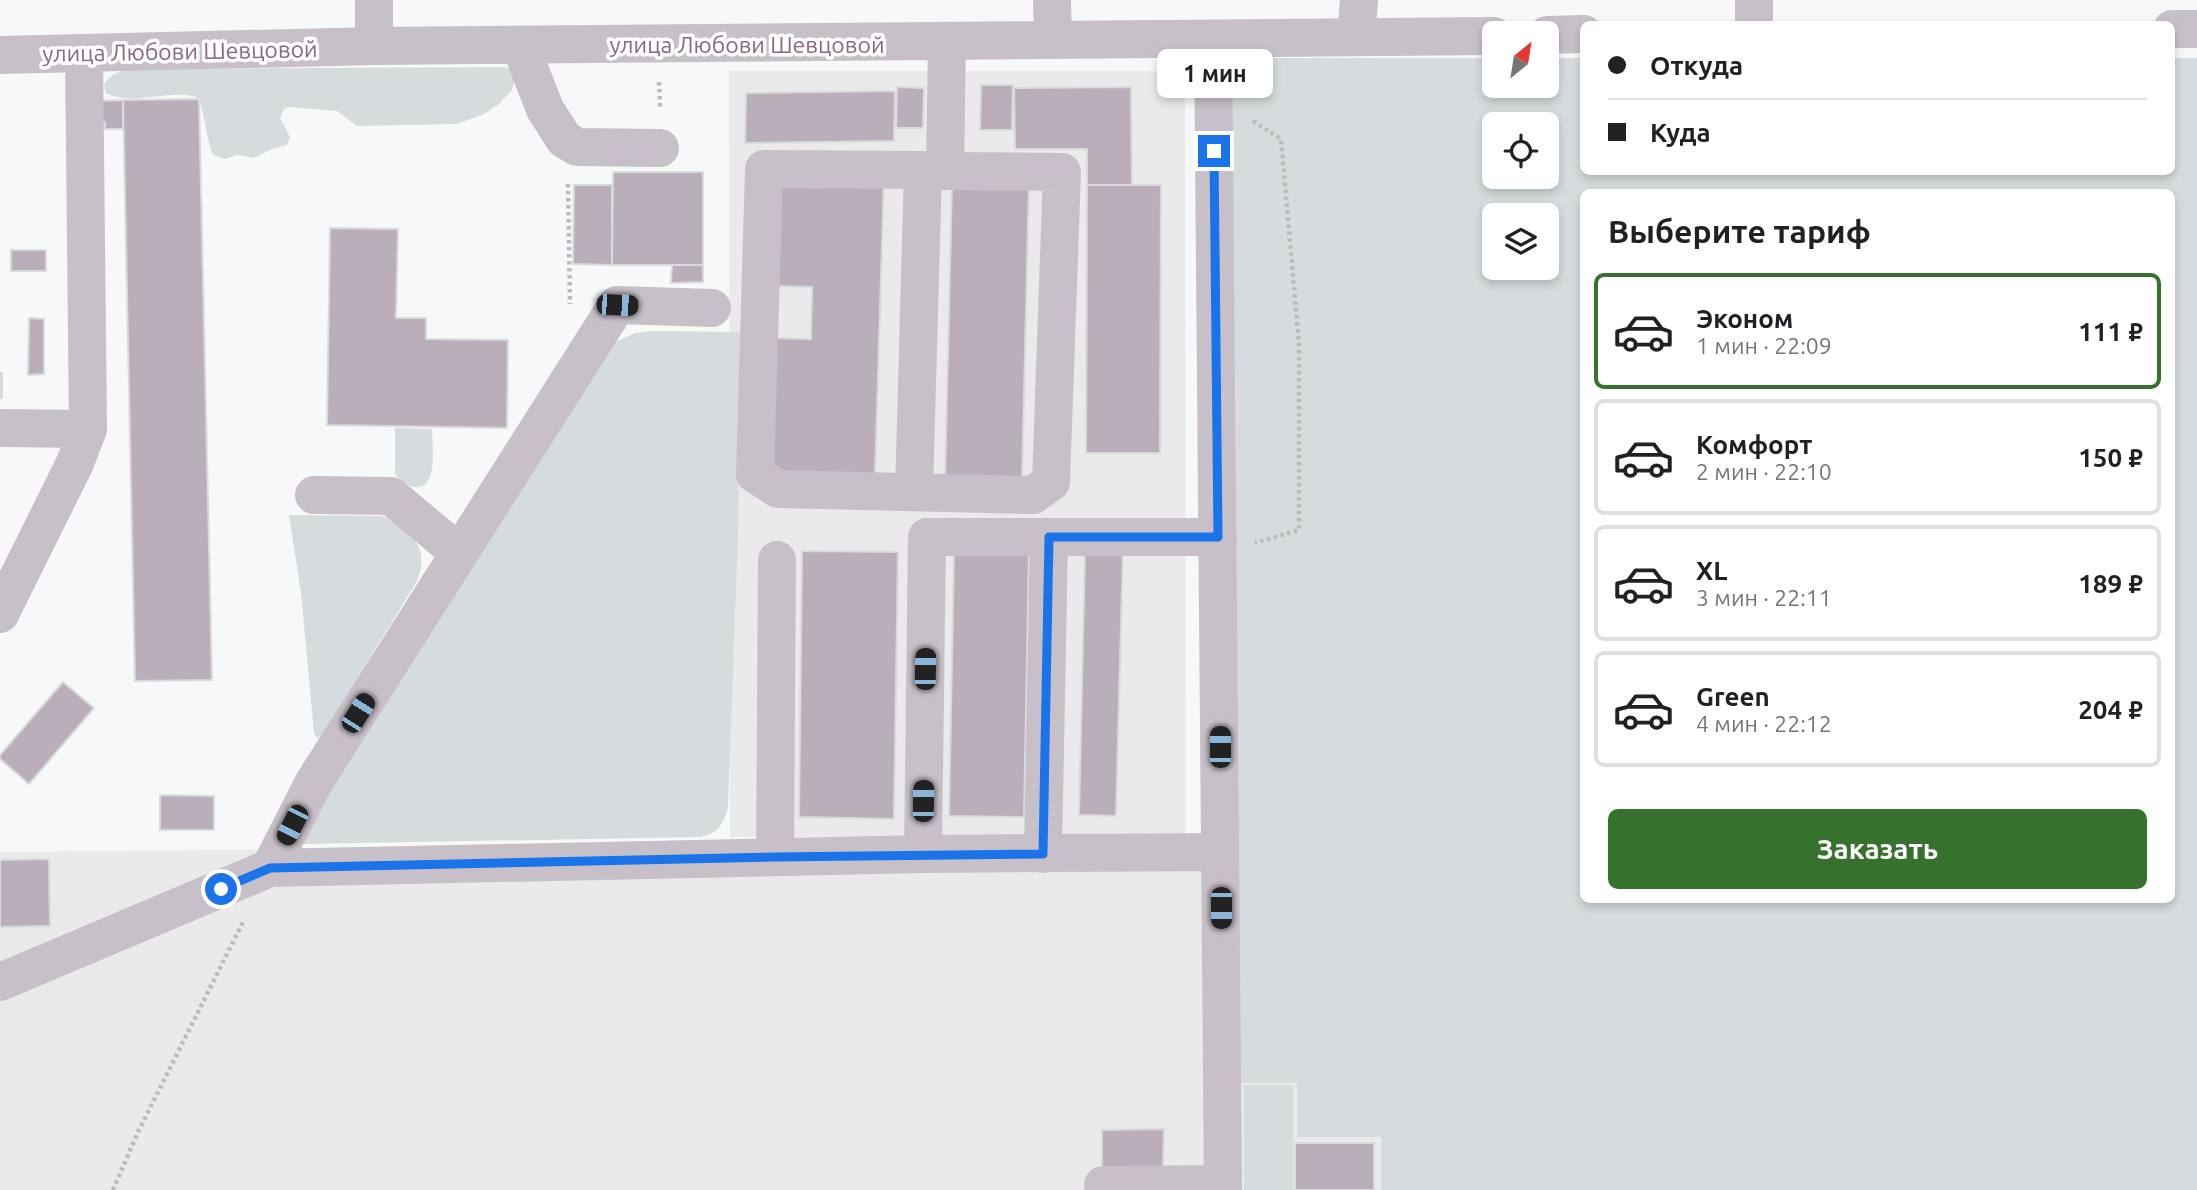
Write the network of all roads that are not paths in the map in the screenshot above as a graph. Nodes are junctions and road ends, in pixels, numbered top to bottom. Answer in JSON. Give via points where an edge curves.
{"nodes":[{"id":1,"x":374,"y":0,"type":"edge"},
{"id":2,"x":1052,"y":0,"type":"edge"},
{"id":3,"x":1359,"y":0,"type":"edge"},
{"id":4,"x":1754,"y":0,"type":"edge"},
{"id":5,"x":2168,"y":0,"type":"edge"},
{"id":6,"x":1754,"y":21,"type":"edge"},
{"id":7,"x":2168,"y":21,"type":"edge"},
{"id":8,"x":2175,"y":29,"type":"edge"},
{"id":9,"x":2197,"y":29,"type":"edge"},
{"id":10,"x":1580,"y":34,"type":"edge"},
{"id":11,"x":1559,"y":35,"type":"edge"},
{"id":12,"x":1482,"y":36,"type":"edge"},
{"id":13,"x":1356,"y":37,"type":"junction"},
{"id":14,"x":1213,"y":39,"type":"junction"},
{"id":15,"x":1053,"y":40,"type":"junction"},
{"id":16,"x":947,"y":42,"type":"junction"},
{"id":17,"x":520,"y":45,"type":"junction"},
{"id":18,"x":374,"y":46,"type":"junction"},
{"id":19,"x":84,"y":54,"type":"junction"},
{"id":20,"x":0,"y":55,"type":"edge"},
{"id":21,"x":660,"y":148,"type":"dead end"},
{"id":22,"x":934,"y":171,"type":"junction"},
{"id":23,"x":712,"y":308,"type":"dead end"},
{"id":24,"x":0,"y":428,"type":"edge"},
{"id":25,"x":88,"y":429,"type":"junction"},
{"id":26,"x":914,"y":492,"type":"junction"},
{"id":27,"x":314,"y":495,"type":"dead end"},
{"id":28,"x":1049,"y":537,"type":"junction"},
{"id":29,"x":1218,"y":546,"type":"junction"},
{"id":30,"x":460,"y":553,"type":"junction"},
{"id":31,"x":777,"y":560,"type":"dead end"},
{"id":32,"x":0,"y":614,"type":"edge"},
{"id":33,"x":1220,"y":852,"type":"junction"},
{"id":34,"x":923,"y":854,"type":"junction"},
{"id":35,"x":1043,"y":854,"type":"junction"},
{"id":36,"x":775,"y":857,"type":"junction"},
{"id":37,"x":270,"y":868,"type":"junction"},
{"id":38,"x":0,"y":982,"type":"edge"},
{"id":39,"x":1103,"y":1185,"type":"dead end"},
{"id":40,"x":1223,"y":1187,"type":"edge"}],
"edges":[{"from":1,"to":18,"type":"street"},
{"from":2,"to":15,"type":"street"},
{"from":3,"to":13,"type":"street"},
{"from":4,"to":6,"type":"street"},
{"from":5,"to":7,"type":"street"},
{"from":8,"to":9,"type":"street"},
{"from":10,"to":11,"type":"street"},
{"from":12,"to":13,"type":"street","name":"улица Любови Шевцовой"},
{"from":13,"to":14,"type":"street","name":"улица Любови Шевцовой"},
{"from":14,"to":15,"type":"street","name":"улица Любови Шевцовой"},
{"from":14,"to":29,"type":"street"},
{"from":15,"to":16,"type":"street","name":"улица Любови Шевцовой"},
{"from":16,"to":17,"type":"street","name":"улица Любови Шевцовой"},
{"from":16,"to":22,"type":"street"},
{"from":17,"to":18,"type":"street","name":"улица Любови Шевцовой"},
{"from":17,"to":21,"type":"street","via":[[545,108],[564,139],[577,147]]},
{"from":18,"to":19,"type":"street","name":"улица Любови Шевцовой"},
{"from":19,"to":20,"type":"street","name":"улица Любови Шевцовой"},
{"from":19,"to":25,"type":"street"},
{"from":22,"to":26,"type":"street"},
{"from":22,"to":26,"type":"street","via":[[1062,172],[1051,482],[1033,495]]},
{"from":22,"to":26,"type":"street","via":[[764,169],[755,474],[778,489]]},
{"from":23,"to":30,"type":"street","via":[[617,305]]},
{"from":24,"to":25,"type":"street"},
{"from":25,"to":32,"type":"street"},
{"from":27,"to":30,"type":"street","via":[[391,496]]},
{"from":28,"to":29,"type":"street"},
{"from":28,"to":34,"type":"street","via":[[927,537]]},
{"from":28,"to":35,"type":"street"},
{"from":29,"to":33,"type":"street"},
{"from":30,"to":37,"type":"street","via":[[314,782]]},
{"from":31,"to":36,"type":"street"},
{"from":33,"to":35,"type":"street"},
{"from":33,"to":40,"type":"street"},
{"from":34,"to":35,"type":"street"},
{"from":34,"to":36,"type":"street"},
{"from":36,"to":37,"type":"street"},
{"from":37,"to":38,"type":"street"},
{"from":39,"to":40,"type":"street"}]}
